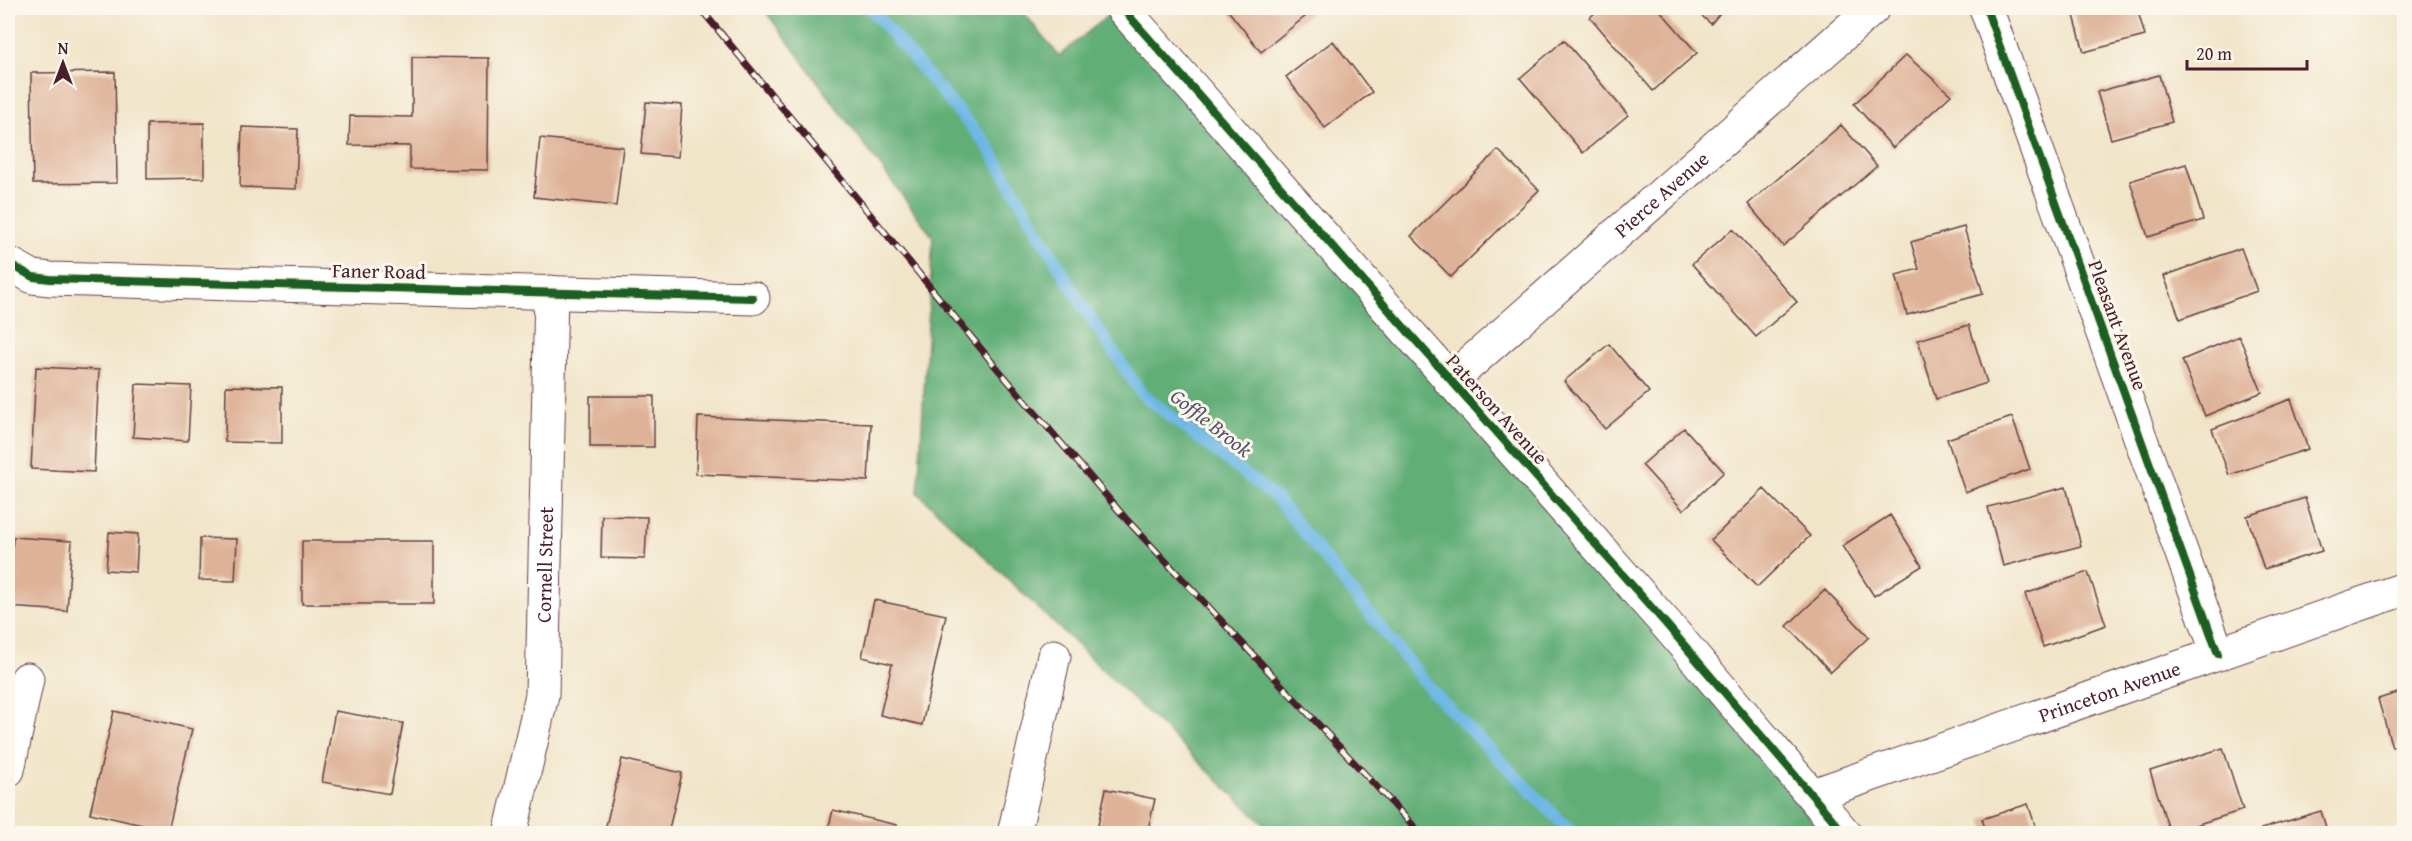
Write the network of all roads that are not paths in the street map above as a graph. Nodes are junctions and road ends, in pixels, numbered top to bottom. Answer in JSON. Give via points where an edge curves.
{"nodes":[{"id":1,"x":1122,"y":8,"type":"edge"},
{"id":2,"x":1873,"y":8,"type":"edge"},
{"id":3,"x":1986,"y":8,"type":"edge"},
{"id":4,"x":8,"y":263,"type":"edge"},
{"id":5,"x":551,"y":292,"type":"junction"},
{"id":6,"x":753,"y":298,"type":"dead end"},
{"id":7,"x":1450,"y":381,"type":"junction"},
{"id":8,"x":2404,"y":589,"type":"edge"},
{"id":9,"x":2218,"y":654,"type":"junction"},
{"id":10,"x":1054,"y":656,"type":"dead end"},
{"id":11,"x":27,"y":679,"type":"dead end"},
{"id":12,"x":8,"y":770,"type":"edge"},
{"id":13,"x":1813,"y":795,"type":"junction"},
{"id":14,"x":510,"y":834,"type":"edge"},
{"id":15,"x":1014,"y":834,"type":"edge"},
{"id":16,"x":1845,"y":834,"type":"edge"}],
"edges":[{"from":1,"to":7,"type":"street","name":"Paterson Avenue"},
{"from":2,"to":7,"type":"street","name":"Pierce Avenue"},
{"from":3,"to":9,"type":"street","name":"Pleasant Avenue"},
{"from":4,"to":5,"type":"street","name":"Faner Road","via":[[33,277],[50,279]]},
{"from":5,"to":6,"type":"street","name":"Faner Road"},
{"from":5,"to":14,"type":"street","name":"Cornell Street","via":[[542,695]]},
{"from":7,"to":13,"type":"street","name":"Paterson Avenue"},
{"from":8,"to":9,"type":"street","name":"Princeton Avenue"},
{"from":9,"to":13,"type":"street","name":"Princeton Avenue"},
{"from":10,"to":15,"type":"street"},
{"from":11,"to":12,"type":"street"},
{"from":13,"to":16,"type":"street","name":"Paterson Avenue"}]}
